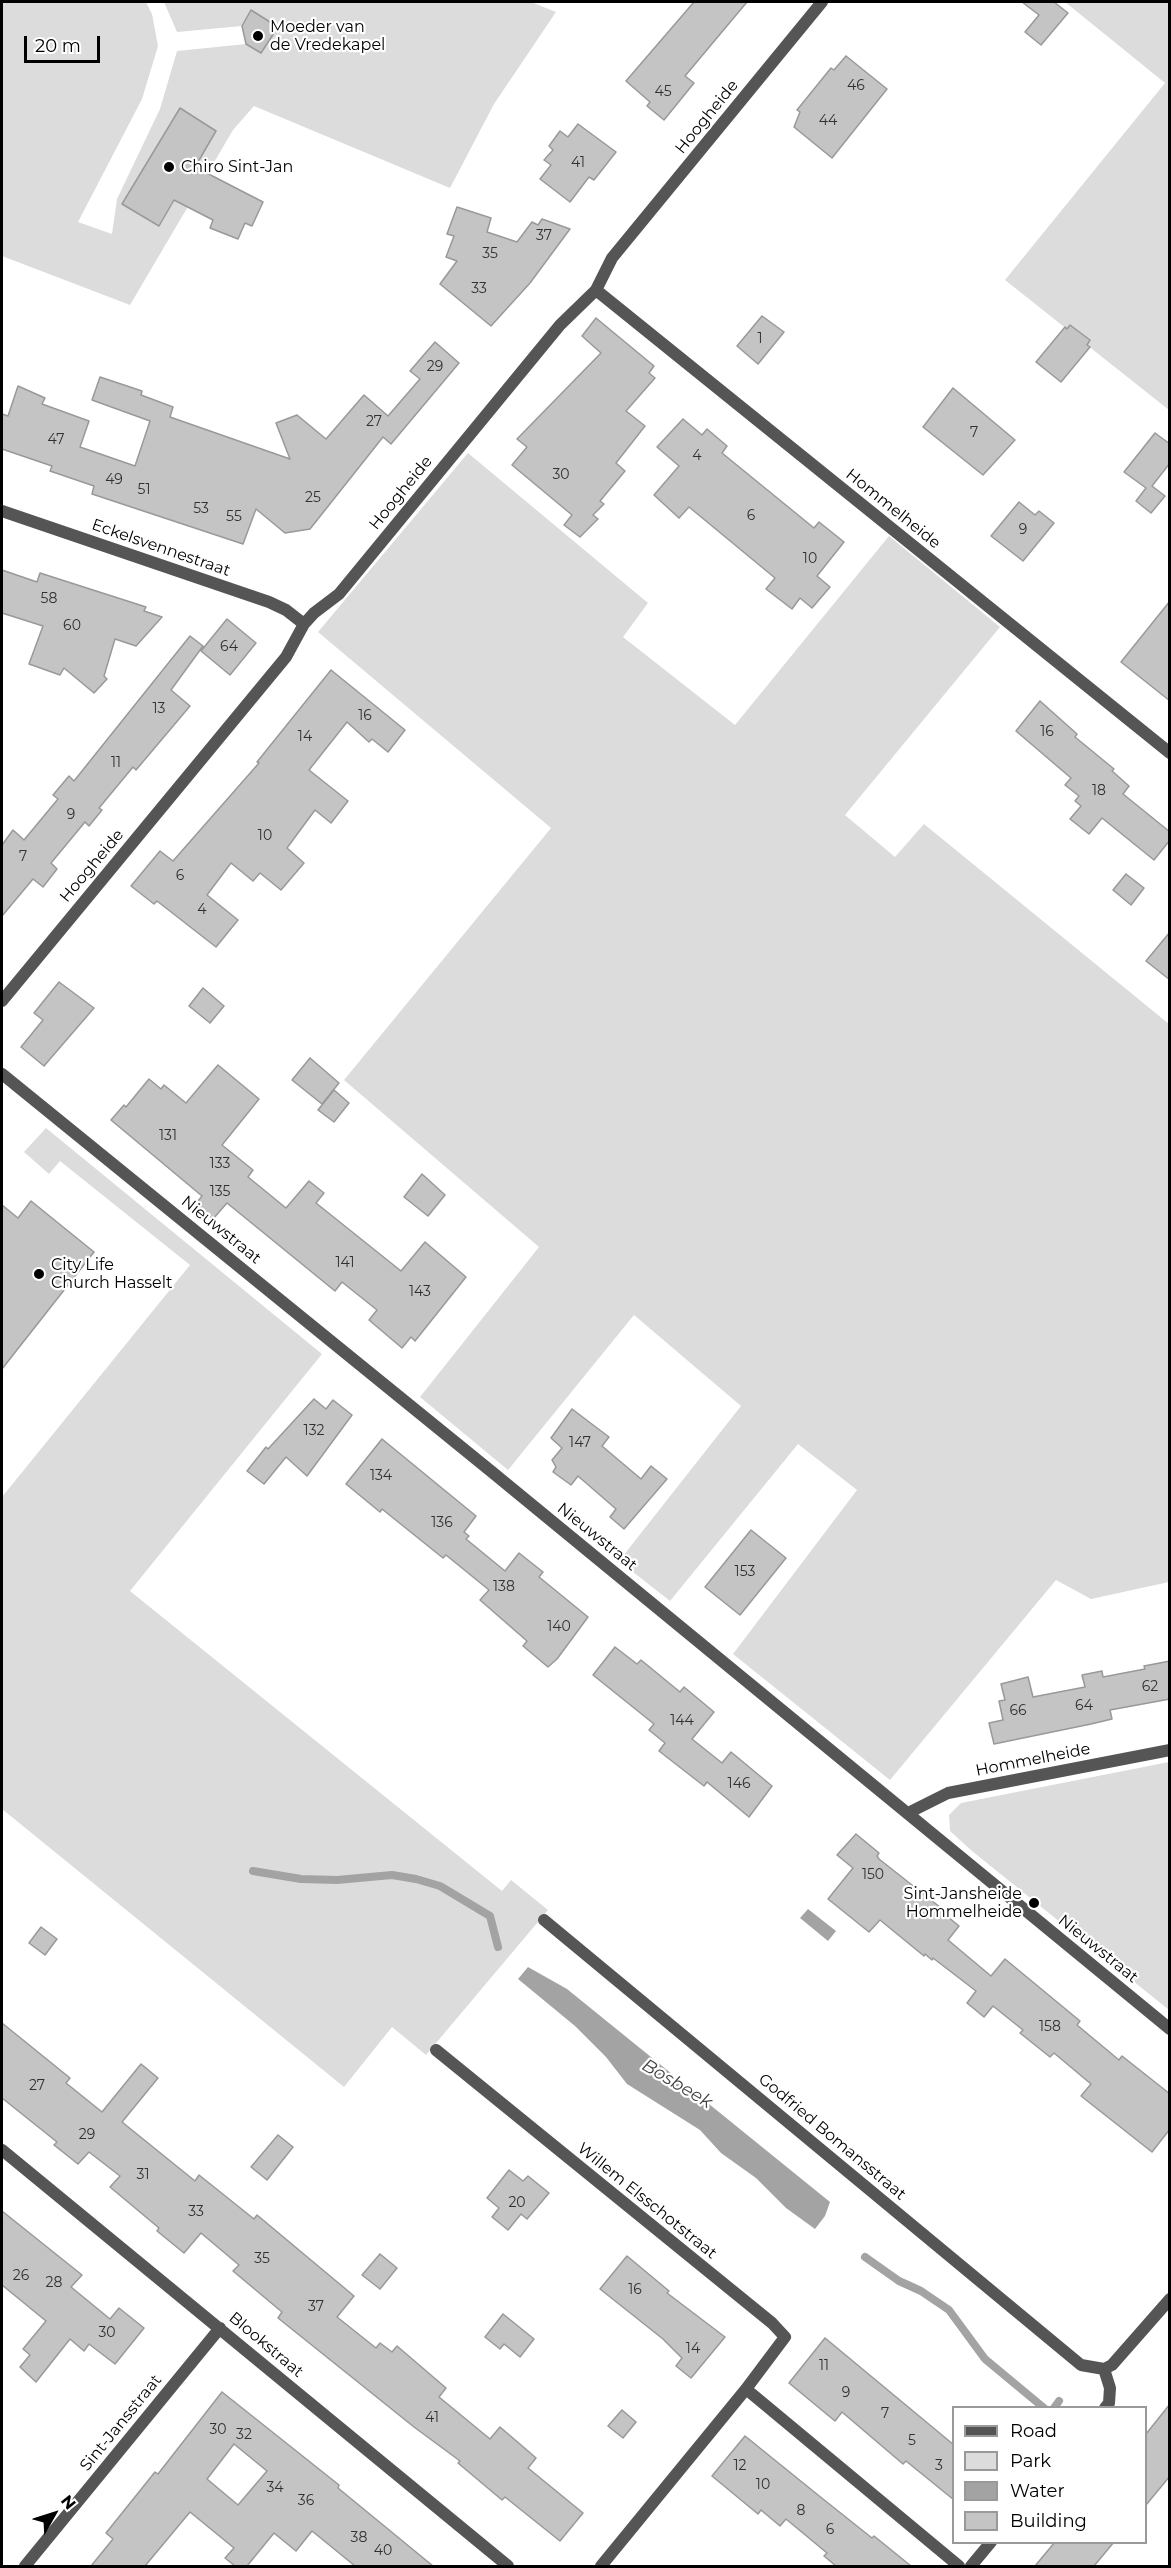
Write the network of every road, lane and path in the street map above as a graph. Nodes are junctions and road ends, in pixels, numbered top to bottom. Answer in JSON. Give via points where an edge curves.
{"nodes":[{"id":1,"x":822,"y":2,"type":"edge"},
{"id":2,"x":596,"y":290,"type":"junction"},
{"id":3,"x":2,"y":511,"type":"edge"},
{"id":4,"x":304,"y":624,"type":"junction"},
{"id":5,"x":1170,"y":753,"type":"edge"},
{"id":6,"x":2,"y":1001,"type":"edge"},
{"id":7,"x":2,"y":1074,"type":"edge"},
{"id":8,"x":1170,"y":1750,"type":"edge"},
{"id":9,"x":908,"y":1814,"type":"junction"},
{"id":10,"x":544,"y":1920,"type":"dead end"},
{"id":11,"x":1170,"y":2029,"type":"edge"},
{"id":12,"x":436,"y":2050,"type":"dead end"},
{"id":13,"x":2,"y":2150,"type":"edge"},
{"id":14,"x":1170,"y":2299,"type":"edge"},
{"id":15,"x":220,"y":2328,"type":"junction"},
{"id":16,"x":1104,"y":2369,"type":"junction"},
{"id":17,"x":746,"y":2390,"type":"junction"},
{"id":18,"x":1106,"y":2406,"type":"edge"},
{"id":19,"x":989,"y":2544,"type":"edge"},
{"id":20,"x":25,"y":2566,"type":"edge"},
{"id":21,"x":508,"y":2566,"type":"edge"},
{"id":22,"x":601,"y":2566,"type":"edge"},
{"id":23,"x":959,"y":2566,"type":"edge"},
{"id":24,"x":971,"y":2566,"type":"edge"}],
"edges":[{"from":1,"to":2,"type":"street","name":"Hoogheide","via":[[612,258]]},
{"from":2,"to":4,"type":"street","name":"Hoogheide","via":[[560,325],[339,594]]},
{"from":2,"to":5,"type":"street","name":"Hommelheide"},
{"from":3,"to":4,"type":"street","name":"Eckelsvennestraat","via":[[269,602]]},
{"from":4,"to":6,"type":"street","name":"Hoogheide","via":[[286,657]]},
{"from":7,"to":9,"type":"street","name":"Nieuwstraat"},
{"from":8,"to":9,"type":"street","name":"Hommelheide","via":[[948,1793]]},
{"from":9,"to":11,"type":"street","name":"Nieuwstraat"},
{"from":10,"to":16,"type":"street","name":"Godfried Bomansstraat","via":[[1081,2365]]},
{"from":12,"to":17,"type":"street","name":"Willem Elsschotstraat","via":[[785,2337]]},
{"from":13,"to":15,"type":"street","name":"Blookstraat"},
{"from":14,"to":16,"type":"street","via":[[1121,2357]]},
{"from":15,"to":20,"type":"street","name":"Sint-Jansstraat"},
{"from":15,"to":21,"type":"street","name":"Blookstraat"},
{"from":16,"to":18,"type":"street","via":[[1110,2388]]},
{"from":17,"to":22,"type":"street","name":"Willem Elsschotstraat"},
{"from":17,"to":23,"type":"street"},
{"from":19,"to":24,"type":"street"}]}
